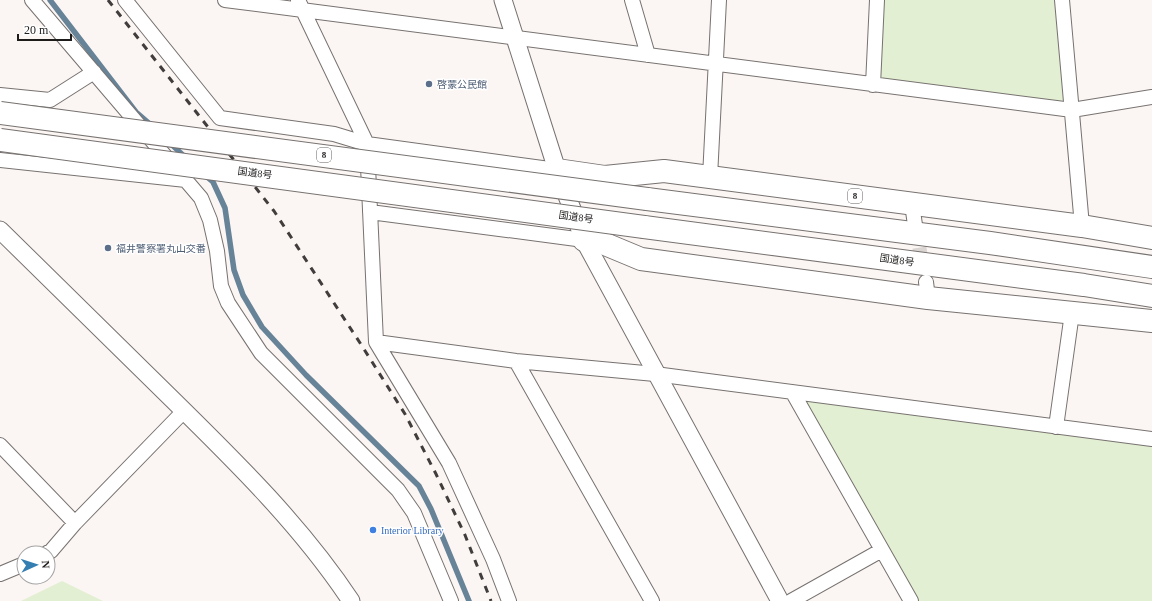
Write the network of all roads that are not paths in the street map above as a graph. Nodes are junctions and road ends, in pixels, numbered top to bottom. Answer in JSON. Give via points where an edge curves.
{"nodes":[{"id":1,"x":32,"y":0,"type":"edge"},
{"id":2,"x":125,"y":0,"type":"edge"},
{"id":3,"x":225,"y":0,"type":"edge"},
{"id":4,"x":503,"y":0,"type":"edge"},
{"id":5,"x":632,"y":0,"type":"edge"},
{"id":6,"x":719,"y":0,"type":"edge"},
{"id":7,"x":877,"y":0,"type":"edge"},
{"id":8,"x":1062,"y":0,"type":"edge"},
{"id":9,"x":301,"y":5,"type":"edge"},
{"id":10,"x":515,"y":38,"type":"junction"},
{"id":11,"x":648,"y":55,"type":"junction"},
{"id":12,"x":715,"y":64,"type":"junction"},
{"id":13,"x":94,"y":72,"type":"junction"},
{"id":14,"x":873,"y":85,"type":"junction"},
{"id":15,"x":0,"y":95,"type":"edge"},
{"id":16,"x":1152,"y":97,"type":"edge"},
{"id":17,"x":1072,"y":110,"type":"junction"},
{"id":18,"x":0,"y":113,"type":"edge"},
{"id":19,"x":0,"y":140,"type":"edge"},
{"id":20,"x":367,"y":144,"type":"junction"},
{"id":21,"x":0,"y":160,"type":"edge"},
{"id":22,"x":557,"y":170,"type":"junction"},
{"id":23,"x":710,"y":176,"type":"junction"},
{"id":24,"x":186,"y":180,"type":"junction"},
{"id":25,"x":912,"y":204,"type":"junction"},
{"id":26,"x":370,"y":212,"type":"junction"},
{"id":27,"x":916,"y":225,"type":"tunnel mouth"},
{"id":28,"x":1082,"y":226,"type":"junction"},
{"id":29,"x":0,"y":230,"type":"edge"},
{"id":30,"x":1152,"y":238,"type":"edge"},
{"id":31,"x":584,"y":240,"type":"junction"},
{"id":32,"x":1152,"y":267,"type":"edge"},
{"id":33,"x":1152,"y":296,"type":"edge"},
{"id":34,"x":1072,"y":313,"type":"junction"},
{"id":35,"x":1152,"y":321,"type":"edge"},
{"id":36,"x":376,"y":342,"type":"junction"},
{"id":37,"x":516,"y":361,"type":"junction"},
{"id":38,"x":655,"y":374,"type":"junction"},
{"id":39,"x":794,"y":393,"type":"junction"},
{"id":40,"x":184,"y":411,"type":"junction"},
{"id":41,"x":1056,"y":427,"type":"junction"},
{"id":42,"x":1152,"y":439,"type":"edge"},
{"id":43,"x":0,"y":445,"type":"edge"},
{"id":44,"x":75,"y":523,"type":"junction"},
{"id":45,"x":56,"y":545,"type":"edge"},
{"id":46,"x":882,"y":550,"type":"junction"},
{"id":47,"x":16,"y":567,"type":"edge"},
{"id":48,"x":0,"y":574,"type":"edge"},
{"id":49,"x":351,"y":601,"type":"edge"},
{"id":50,"x":451,"y":601,"type":"edge"},
{"id":51,"x":509,"y":601,"type":"edge"},
{"id":52,"x":652,"y":601,"type":"edge"},
{"id":53,"x":780,"y":601,"type":"edge"},
{"id":54,"x":791,"y":601,"type":"edge"},
{"id":55,"x":911,"y":601,"type":"edge"}],
"edges":[{"from":1,"to":13,"type":"street"},
{"from":2,"to":20,"type":"street","via":[[220,118],[334,134]]},
{"from":3,"to":9,"type":"street"},
{"from":4,"to":10,"type":"street"},
{"from":5,"to":11,"type":"street"},
{"from":6,"to":12,"type":"street"},
{"from":7,"to":14,"type":"street"},
{"from":8,"to":17,"type":"street"},
{"from":9,"to":10,"type":"street"},
{"from":9,"to":20,"type":"street"},
{"from":10,"to":11,"type":"street"},
{"from":10,"to":22,"type":"street"},
{"from":11,"to":12,"type":"street"},
{"from":12,"to":14,"type":"street"},
{"from":12,"to":23,"type":"street"},
{"from":13,"to":15,"type":"street","via":[[50,100]]},
{"from":13,"to":24,"type":"street"},
{"from":14,"to":17,"type":"street"},
{"from":16,"to":17,"type":"street"},
{"from":17,"to":28,"type":"street"},
{"from":18,"to":32,"type":"highway","number":"8","bridge":true,"via":[[990,243]]},
{"from":19,"to":33,"type":"highway","name":"国道8号","bridge":true},
{"from":20,"to":22,"type":"street"},
{"from":20,"to":26,"type":"street"},
{"from":21,"to":24,"type":"street"},
{"from":22,"to":23,"type":"highway","number":"8","via":[[605,177],[664,171]]},
{"from":22,"to":31,"type":"street"},
{"from":23,"to":25,"type":"highway","number":"8"},
{"from":24,"to":50,"type":"street","via":[[201,198],[210,220],[221,286],[228,303],[261,353],[398,490],[414,513]]},
{"from":25,"to":27,"type":"street"},
{"from":25,"to":28,"type":"highway","number":"8"},
{"from":26,"to":31,"type":"street"},
{"from":26,"to":36,"type":"street"},
{"from":28,"to":30,"type":"highway","number":"8"},
{"from":29,"to":40,"type":"street"},
{"from":31,"to":34,"type":"highway","via":[[605,244],[641,259],[927,290]]},
{"from":31,"to":38,"type":"street"},
{"from":34,"to":35,"type":"highway"},
{"from":34,"to":41,"type":"street"},
{"from":36,"to":37,"type":"street"},
{"from":36,"to":51,"type":"street","via":[[449,463],[493,559]]},
{"from":37,"to":38,"type":"street"},
{"from":37,"to":52,"type":"street"},
{"from":38,"to":39,"type":"street"},
{"from":38,"to":53,"type":"street"},
{"from":39,"to":41,"type":"street"},
{"from":39,"to":46,"type":"street"},
{"from":40,"to":44,"type":"street"},
{"from":40,"to":49,"type":"street","via":[[241,468],[301,534]]},
{"from":41,"to":42,"type":"street"},
{"from":43,"to":44,"type":"street"},
{"from":44,"to":45,"type":"street"},
{"from":46,"to":54,"type":"street"},
{"from":46,"to":55,"type":"street"},
{"from":47,"to":48,"type":"street"}]}
